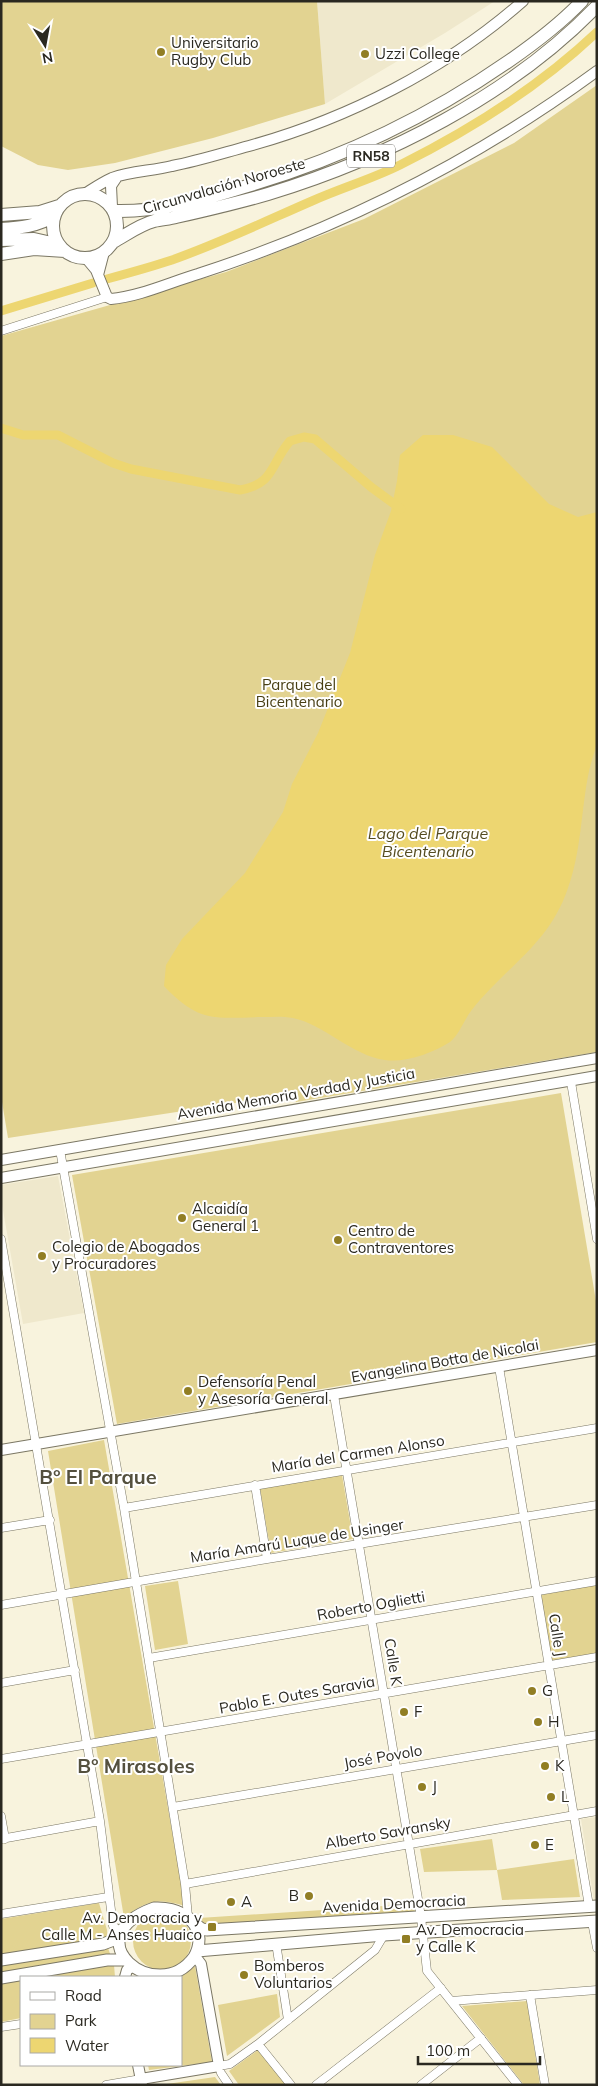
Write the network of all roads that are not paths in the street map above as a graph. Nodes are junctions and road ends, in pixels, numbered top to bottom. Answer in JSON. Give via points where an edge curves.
{"nodes":[{"id":1,"x":522,"y":1,"type":"edge"},
{"id":2,"x":582,"y":1,"type":"edge"},
{"id":3,"x":597,"y":6,"type":"edge"},
{"id":4,"x":597,"y":71,"type":"edge"},
{"id":5,"x":118,"y":176,"type":"junction"},
{"id":6,"x":86,"y":193,"type":"junction"},
{"id":7,"x":113,"y":209,"type":"junction"},
{"id":8,"x":57,"y":211,"type":"junction"},
{"id":9,"x":1,"y":215,"type":"edge"},
{"id":10,"x":1,"y":228,"type":"edge"},
{"id":11,"x":1,"y":240,"type":"edge"},
{"id":12,"x":114,"y":242,"type":"junction"},
{"id":13,"x":62,"y":248,"type":"junction"},
{"id":14,"x":104,"y":252,"type":"junction"},
{"id":15,"x":1,"y":254,"type":"edge"},
{"id":16,"x":86,"y":258,"type":"junction"},
{"id":17,"x":98,"y":275,"type":"junction"},
{"id":18,"x":107,"y":297,"type":"junction"},
{"id":19,"x":1,"y":331,"type":"edge"},
{"id":20,"x":597,"y":1058,"type":"edge"},
{"id":21,"x":597,"y":1076,"type":"edge"},
{"id":22,"x":571,"y":1082,"type":"junction"},
{"id":23,"x":60,"y":1150,"type":"junction"},
{"id":24,"x":1,"y":1160,"type":"edge"},
{"id":25,"x":64,"y":1168,"type":"junction"},
{"id":26,"x":1,"y":1178,"type":"edge"},
{"id":27,"x":1,"y":1239,"type":"edge"},
{"id":28,"x":597,"y":1239,"type":"edge"},
{"id":29,"x":597,"y":1350,"type":"edge"},
{"id":30,"x":499,"y":1367,"type":"junction"},
{"id":31,"x":334,"y":1395,"type":"junction"},
{"id":32,"x":597,"y":1428,"type":"edge"},
{"id":33,"x":110,"y":1430,"type":"junction"},
{"id":34,"x":512,"y":1442,"type":"junction"},
{"id":35,"x":37,"y":1443,"type":"junction"},
{"id":36,"x":1,"y":1450,"type":"edge"},
{"id":37,"x":347,"y":1469,"type":"junction"},
{"id":38,"x":254,"y":1485,"type":"junction"},
{"id":39,"x":597,"y":1505,"type":"edge"},
{"id":40,"x":124,"y":1508,"type":"junction"},
{"id":41,"x":524,"y":1517,"type":"junction"},
{"id":42,"x":50,"y":1520,"type":"junction"},
{"id":43,"x":1,"y":1528,"type":"edge"},
{"id":44,"x":359,"y":1544,"type":"junction"},
{"id":45,"x":267,"y":1559,"type":"junction"},
{"id":46,"x":136,"y":1581,"type":"junction"},
{"id":47,"x":597,"y":1581,"type":"edge"},
{"id":48,"x":536,"y":1592,"type":"junction"},
{"id":49,"x":62,"y":1595,"type":"junction"},
{"id":50,"x":1,"y":1605,"type":"edge"},
{"id":51,"x":372,"y":1620,"type":"junction"},
{"id":52,"x":149,"y":1658,"type":"junction"},
{"id":53,"x":597,"y":1658,"type":"edge"},
{"id":54,"x":548,"y":1666,"type":"junction"},
{"id":55,"x":75,"y":1670,"type":"junction"},
{"id":56,"x":1,"y":1683,"type":"edge"},
{"id":57,"x":384,"y":1694,"type":"junction"},
{"id":58,"x":161,"y":1732,"type":"junction"},
{"id":59,"x":597,"y":1734,"type":"edge"},
{"id":60,"x":562,"y":1740,"type":"junction"},
{"id":61,"x":87,"y":1744,"type":"junction"},
{"id":62,"x":1,"y":1758,"type":"edge"},
{"id":63,"x":396,"y":1768,"type":"junction"},
{"id":64,"x":174,"y":1807,"type":"junction"},
{"id":65,"x":597,"y":1811,"type":"edge"},
{"id":66,"x":575,"y":1814,"type":"junction"},
{"id":67,"x":1,"y":1816,"type":"edge"},
{"id":68,"x":100,"y":1821,"type":"junction"},
{"id":69,"x":3,"y":1839,"type":"edge"},
{"id":70,"x":409,"y":1843,"type":"junction"},
{"id":71,"x":185,"y":1884,"type":"junction"},
{"id":72,"x":108,"y":1896,"type":"junction"},
{"id":73,"x":593,"y":1906,"type":"edge"},
{"id":74,"x":1,"y":1914,"type":"edge"},
{"id":75,"x":421,"y":1917,"type":"junction"},
{"id":76,"x":191,"y":1921,"type":"junction"},
{"id":77,"x":594,"y":1921,"type":"edge"},
{"id":78,"x":423,"y":1933,"type":"junction"},
{"id":79,"x":120,"y":1935,"type":"junction"},
{"id":80,"x":384,"y":1935,"type":"junction"},
{"id":81,"x":276,"y":1943,"type":"junction"},
{"id":82,"x":597,"y":1948,"type":"edge"},
{"id":83,"x":196,"y":1953,"type":"junction"},
{"id":84,"x":1,"y":1960,"type":"edge"},
{"id":85,"x":128,"y":1963,"type":"junction"},
{"id":86,"x":125,"y":1976,"type":"edge"},
{"id":87,"x":1,"y":1978,"type":"edge"},
{"id":88,"x":441,"y":1988,"type":"junction"},
{"id":89,"x":597,"y":1990,"type":"edge"},
{"id":90,"x":530,"y":1995,"type":"junction"},
{"id":91,"x":452,"y":2001,"type":"junction"},
{"id":92,"x":288,"y":2020,"type":"junction"},
{"id":93,"x":20,"y":2024,"type":"edge"},
{"id":94,"x":1,"y":2027,"type":"edge"},
{"id":95,"x":480,"y":2038,"type":"junction"},
{"id":96,"x":258,"y":2044,"type":"junction"},
{"id":97,"x":138,"y":2066,"type":"edge"},
{"id":98,"x":219,"y":2066,"type":"junction"},
{"id":99,"x":141,"y":2082,"type":"edge"},
{"id":100,"x":106,"y":2085,"type":"edge"},
{"id":101,"x":228,"y":2085,"type":"edge"},
{"id":102,"x":291,"y":2085,"type":"edge"},
{"id":103,"x":316,"y":2085,"type":"edge"},
{"id":104,"x":421,"y":2085,"type":"edge"},
{"id":105,"x":518,"y":2085,"type":"edge"},
{"id":106,"x":544,"y":2085,"type":"edge"}],
"edges":[{"from":1,"to":5,"type":"street","via":[[464,46],[368,102],[252,145]]},
{"from":2,"to":7,"type":"highway","name":"Circunvalación Noroeste","number":"RN58","via":[[538,41],[481,81],[446,103],[366,143],[305,168],[209,198],[154,210]]},
{"from":3,"to":12,"type":"highway","name":"Circunvalación Noroeste","number":"RN58","via":[[563,38],[517,73],[463,109],[399,143],[267,194],[154,221]]},
{"from":4,"to":18,"type":"street","via":[[513,127],[374,204],[213,269],[124,296]]},
{"from":5,"to":6,"type":"street"},
{"from":5,"to":7,"type":"street","via":[[111,186]]},
{"from":6,"to":7,"type":"highway","number":"RN58","via":[[100,197]]},
{"from":6,"to":8,"type":"highway","via":[[71,197]]},
{"from":7,"to":12,"type":"highway","via":[[118,227]]},
{"from":8,"to":9,"type":"highway"},
{"from":8,"to":10,"type":"highway","via":[[47,221],[32,226]]},
{"from":8,"to":13,"type":"highway","via":[[53,233]]},
{"from":11,"to":13,"type":"highway","via":[[34,239]]},
{"from":12,"to":14,"type":"highway","number":"RN58"},
{"from":13,"to":15,"type":"highway"},
{"from":13,"to":16,"type":"highway","via":[[72,255]]},
{"from":14,"to":16,"type":"highway","number":"RN58"},
{"from":14,"to":17,"type":"street"},
{"from":16,"to":17,"type":"street"},
{"from":17,"to":18,"type":"street"},
{"from":18,"to":19,"type":"street"},
{"from":20,"to":23,"type":"street","name":"Avenida Memoria Verdad y Justicia"},
{"from":21,"to":22,"type":"street"},
{"from":22,"to":25,"type":"street"},
{"from":22,"to":28,"type":"street"},
{"from":23,"to":24,"type":"street","name":"Avenida Memoria Verdad y Justicia"},
{"from":23,"to":25,"type":"street"},
{"from":25,"to":26,"type":"street"},
{"from":25,"to":33,"type":"street"},
{"from":27,"to":35,"type":"street"},
{"from":29,"to":30,"type":"street","name":"Evangelina Botta de Nicolai"},
{"from":30,"to":31,"type":"street","name":"Evangelina Botta de Nicolai"},
{"from":30,"to":34,"type":"street","name":"Calle J"},
{"from":31,"to":33,"type":"street","name":"Evangelina Botta de Nicolai"},
{"from":31,"to":37,"type":"street","name":"Calle K"},
{"from":32,"to":34,"type":"street","name":"María del Carmen Alonso"},
{"from":33,"to":35,"type":"street","name":"Evangelina Botta de Nicolai"},
{"from":33,"to":40,"type":"street"},
{"from":34,"to":37,"type":"street","name":"María del Carmen Alonso"},
{"from":34,"to":41,"type":"street","name":"Calle J"},
{"from":35,"to":36,"type":"street","name":"Evangelina Botta de Nicolai"},
{"from":35,"to":42,"type":"street"},
{"from":37,"to":38,"type":"street","name":"María del Carmen Alonso"},
{"from":37,"to":44,"type":"street","name":"Calle K"},
{"from":38,"to":40,"type":"street","name":"María del Carmen Alonso"},
{"from":38,"to":45,"type":"street"},
{"from":39,"to":41,"type":"street","name":"María Amarú Luque de Usinger"},
{"from":40,"to":46,"type":"street"},
{"from":41,"to":44,"type":"street","name":"María Amarú Luque de Usinger"},
{"from":41,"to":48,"type":"street","name":"Calle J"},
{"from":42,"to":43,"type":"street"},
{"from":42,"to":49,"type":"street"},
{"from":44,"to":45,"type":"street","name":"María Amarú Luque de Usinger"},
{"from":44,"to":51,"type":"street","name":"Calle K"},
{"from":45,"to":46,"type":"street","name":"María Amarú Luque de Usinger"},
{"from":46,"to":49,"type":"street","name":"María Amarú Luque de Usinger"},
{"from":46,"to":52,"type":"street"},
{"from":47,"to":48,"type":"street","name":"Roberto Oglietti"},
{"from":48,"to":51,"type":"street","name":"Roberto Oglietti"},
{"from":48,"to":54,"type":"street","name":"Calle J"},
{"from":49,"to":50,"type":"street","name":"María Amarú Luque de Usinger"},
{"from":49,"to":55,"type":"street"},
{"from":51,"to":52,"type":"street","name":"Roberto Oglietti"},
{"from":51,"to":57,"type":"street","name":"Calle K"},
{"from":52,"to":58,"type":"street"},
{"from":53,"to":54,"type":"street","name":"Pablo E. Outes Saravia"},
{"from":54,"to":57,"type":"street","name":"Pablo E. Outes Saravia"},
{"from":54,"to":60,"type":"street","name":"Calle J"},
{"from":55,"to":56,"type":"street"},
{"from":55,"to":61,"type":"street"},
{"from":57,"to":58,"type":"street","name":"Pablo E. Outes Saravia"},
{"from":57,"to":63,"type":"street","name":"Calle K"},
{"from":58,"to":61,"type":"street","name":"Pablo E. Outes Saravia"},
{"from":58,"to":64,"type":"street"},
{"from":59,"to":60,"type":"street","name":"José Povolo"},
{"from":60,"to":63,"type":"street","name":"José Povolo"},
{"from":60,"to":66,"type":"street","name":"Calle J"},
{"from":61,"to":62,"type":"street","name":"Pablo E. Outes Saravia"},
{"from":61,"to":68,"type":"street"},
{"from":63,"to":64,"type":"street","name":"José Povolo"},
{"from":63,"to":70,"type":"street","name":"Calle K"},
{"from":64,"to":71,"type":"street"},
{"from":65,"to":66,"type":"street","name":"Alberto Savransky"},
{"from":66,"to":70,"type":"street","name":"Alberto Savransky"},
{"from":66,"to":73,"type":"street","name":"Calle J"},
{"from":67,"to":69,"type":"street"},
{"from":68,"to":69,"type":"street"},
{"from":68,"to":72,"type":"street"},
{"from":70,"to":71,"type":"street","name":"Alberto Savransky"},
{"from":70,"to":75,"type":"street","name":"Calle K"},
{"from":71,"to":76,"type":"street"},
{"from":72,"to":74,"type":"street"},
{"from":72,"to":79,"type":"street","via":[[113,1926]]},
{"from":73,"to":75,"type":"main road","name":"Avenida Democracia"},
{"from":75,"to":76,"type":"main road","name":"Avenida Democracia","via":[[207,1930]]},
{"from":75,"to":78,"type":"street","name":"Calle K"},
{"from":76,"to":79,"type":"main road","via":[[175,1910],[154,1908],[136,1917]]},
{"from":76,"to":83,"type":"main road","via":[[198,1936]]},
{"from":77,"to":78,"type":"main road","name":"Avenida Democracia"},
{"from":77,"to":82,"type":"street"},
{"from":78,"to":80,"type":"main road","name":"Avenida Democracia"},
{"from":78,"to":88,"type":"street","name":"Calle K","via":[[427,1971]]},
{"from":79,"to":84,"type":"main road","via":[[103,1944]]},
{"from":79,"to":85,"type":"main road","via":[[121,1953]]},
{"from":80,"to":81,"type":"main road","name":"Avenida Democracia"},
{"from":80,"to":92,"type":"street","via":[[375,1950]]},
{"from":81,"to":83,"type":"main road","name":"Avenida Democracia"},
{"from":81,"to":92,"type":"street"},
{"from":83,"to":85,"type":"main road","via":[[186,1966],[159,1975],[144,1972]]},
{"from":83,"to":98,"type":"street","via":[[201,1964]]},
{"from":85,"to":86,"type":"street"},
{"from":85,"to":87,"type":"main road","via":[[107,1960]]},
{"from":88,"to":91,"type":"street","name":"Calle K"},
{"from":88,"to":103,"type":"street"},
{"from":89,"to":90,"type":"street"},
{"from":90,"to":91,"type":"street"},
{"from":90,"to":106,"type":"street"},
{"from":91,"to":95,"type":"street","name":"Calle K"},
{"from":92,"to":96,"type":"street"},
{"from":93,"to":94,"type":"street"},
{"from":95,"to":104,"type":"street"},
{"from":95,"to":105,"type":"street","name":"Calle K"},
{"from":96,"to":98,"type":"street","via":[[230,2064]]},
{"from":96,"to":102,"type":"street"},
{"from":97,"to":99,"type":"street"},
{"from":98,"to":99,"type":"street"},
{"from":98,"to":101,"type":"street"},
{"from":99,"to":100,"type":"street"}]}
